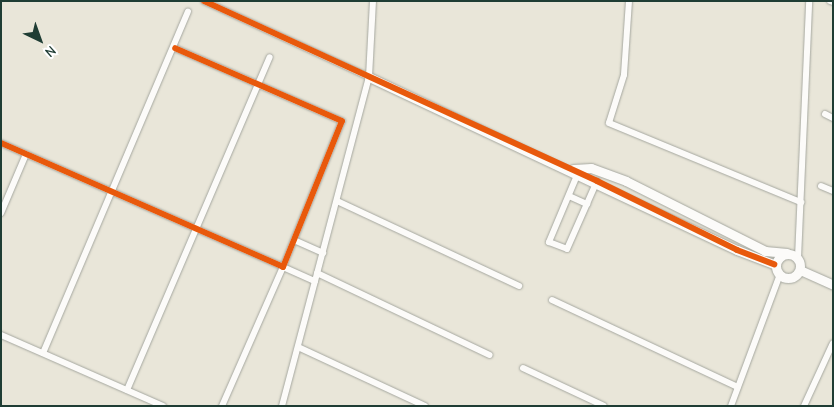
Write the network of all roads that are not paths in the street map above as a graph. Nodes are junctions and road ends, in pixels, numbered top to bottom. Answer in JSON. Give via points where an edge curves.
{"nodes":[{"id":1,"x":204,"y":1,"type":"edge"},
{"id":2,"x":373,"y":1,"type":"edge"},
{"id":3,"x":629,"y":1,"type":"edge"},
{"id":4,"x":809,"y":1,"type":"edge"},
{"id":5,"x":188,"y":12,"type":"dead end"},
{"id":6,"x":175,"y":48,"type":"junction"},
{"id":7,"x":270,"y":57,"type":"dead end"},
{"id":8,"x":369,"y":77,"type":"junction"},
{"id":9,"x":258,"y":84,"type":"junction"},
{"id":10,"x":825,"y":114,"type":"dead end"},
{"id":11,"x":833,"y":118,"type":"edge"},
{"id":12,"x":1,"y":143,"type":"edge"},
{"id":13,"x":26,"y":154,"type":"junction"},
{"id":14,"x":574,"y":171,"type":"junction"},
{"id":15,"x":597,"y":181,"type":"junction"},
{"id":16,"x":821,"y":186,"type":"dead end"},
{"id":17,"x":112,"y":191,"type":"junction"},
{"id":18,"x":833,"y":191,"type":"edge"},
{"id":19,"x":569,"y":196,"type":"junction"},
{"id":20,"x":337,"y":201,"type":"junction"},
{"id":21,"x":801,"y":202,"type":"junction"},
{"id":22,"x":587,"y":204,"type":"junction"},
{"id":23,"x":1,"y":213,"type":"edge"},
{"id":24,"x":196,"y":228,"type":"junction"},
{"id":25,"x":294,"y":240,"type":"junction"},
{"id":26,"x":323,"y":253,"type":"junction"},
{"id":27,"x":786,"y":253,"type":"junction"},
{"id":28,"x":798,"y":258,"type":"junction"},
{"id":29,"x":774,"y":264,"type":"junction"},
{"id":30,"x":283,"y":267,"type":"junction"},
{"id":31,"x":800,"y":270,"type":"junction"},
{"id":32,"x":317,"y":273,"type":"junction"},
{"id":33,"x":780,"y":274,"type":"junction"},
{"id":34,"x":315,"y":281,"type":"junction"},
{"id":35,"x":833,"y":285,"type":"edge"},
{"id":36,"x":519,"y":286,"type":"dead end"},
{"id":37,"x":552,"y":300,"type":"dead end"},
{"id":38,"x":1,"y":335,"type":"edge"},
{"id":39,"x":833,"y":343,"type":"edge"},
{"id":40,"x":298,"y":346,"type":"junction"},
{"id":41,"x":43,"y":353,"type":"junction"},
{"id":42,"x":490,"y":355,"type":"dead end"},
{"id":43,"x":522,"y":368,"type":"dead end"},
{"id":44,"x":738,"y":386,"type":"junction"},
{"id":45,"x":127,"y":390,"type":"junction"},
{"id":46,"x":163,"y":406,"type":"edge"},
{"id":47,"x":222,"y":406,"type":"edge"},
{"id":48,"x":282,"y":406,"type":"edge"},
{"id":49,"x":425,"y":406,"type":"edge"},
{"id":50,"x":604,"y":406,"type":"edge"},
{"id":51,"x":731,"y":406,"type":"edge"},
{"id":52,"x":804,"y":406,"type":"edge"}],
"edges":[{"from":1,"to":8,"type":"street"},
{"from":2,"to":8,"type":"street"},
{"from":3,"to":21,"type":"street","via":[[624,74],[609,123]]},
{"from":4,"to":21,"type":"street"},
{"from":5,"to":6,"type":"street"},
{"from":6,"to":9,"type":"street"},
{"from":6,"to":17,"type":"street"},
{"from":7,"to":9,"type":"street"},
{"from":8,"to":14,"type":"street"},
{"from":8,"to":20,"type":"street"},
{"from":9,"to":24,"type":"street"},
{"from":9,"to":25,"type":"street","via":[[342,121]]},
{"from":10,"to":11,"type":"street"},
{"from":12,"to":13,"type":"street"},
{"from":13,"to":17,"type":"street"},
{"from":13,"to":23,"type":"street"},
{"from":14,"to":15,"type":"street"},
{"from":14,"to":19,"type":"street"},
{"from":14,"to":27,"type":"street","via":[[591,168],[626,180],[765,251]]},
{"from":15,"to":22,"type":"street"},
{"from":15,"to":29,"type":"street","via":[[737,250]]},
{"from":16,"to":18,"type":"street"},
{"from":17,"to":24,"type":"street"},
{"from":17,"to":41,"type":"street"},
{"from":19,"to":22,"type":"street"},
{"from":19,"to":22,"type":"street","via":[[549,242],[567,249]]},
{"from":20,"to":26,"type":"street"},
{"from":20,"to":36,"type":"street"},
{"from":21,"to":28,"type":"street"},
{"from":24,"to":30,"type":"street"},
{"from":24,"to":45,"type":"street"},
{"from":25,"to":26,"type":"street"},
{"from":25,"to":30,"type":"street"},
{"from":26,"to":32,"type":"street"},
{"from":27,"to":28,"type":"street"},
{"from":27,"to":29,"type":"street"},
{"from":28,"to":31,"type":"street","via":[[802,263]]},
{"from":29,"to":33,"type":"street"},
{"from":30,"to":34,"type":"street"},
{"from":30,"to":47,"type":"street"},
{"from":31,"to":33,"type":"street","via":[[793,276]]},
{"from":31,"to":35,"type":"street"},
{"from":32,"to":34,"type":"street"},
{"from":32,"to":42,"type":"street"},
{"from":33,"to":44,"type":"street"},
{"from":34,"to":40,"type":"street"},
{"from":37,"to":44,"type":"street"},
{"from":38,"to":41,"type":"street"},
{"from":39,"to":52,"type":"street"},
{"from":40,"to":48,"type":"street"},
{"from":40,"to":49,"type":"street"},
{"from":41,"to":45,"type":"street"},
{"from":43,"to":50,"type":"street"},
{"from":44,"to":51,"type":"street"},
{"from":45,"to":46,"type":"street"}]}
